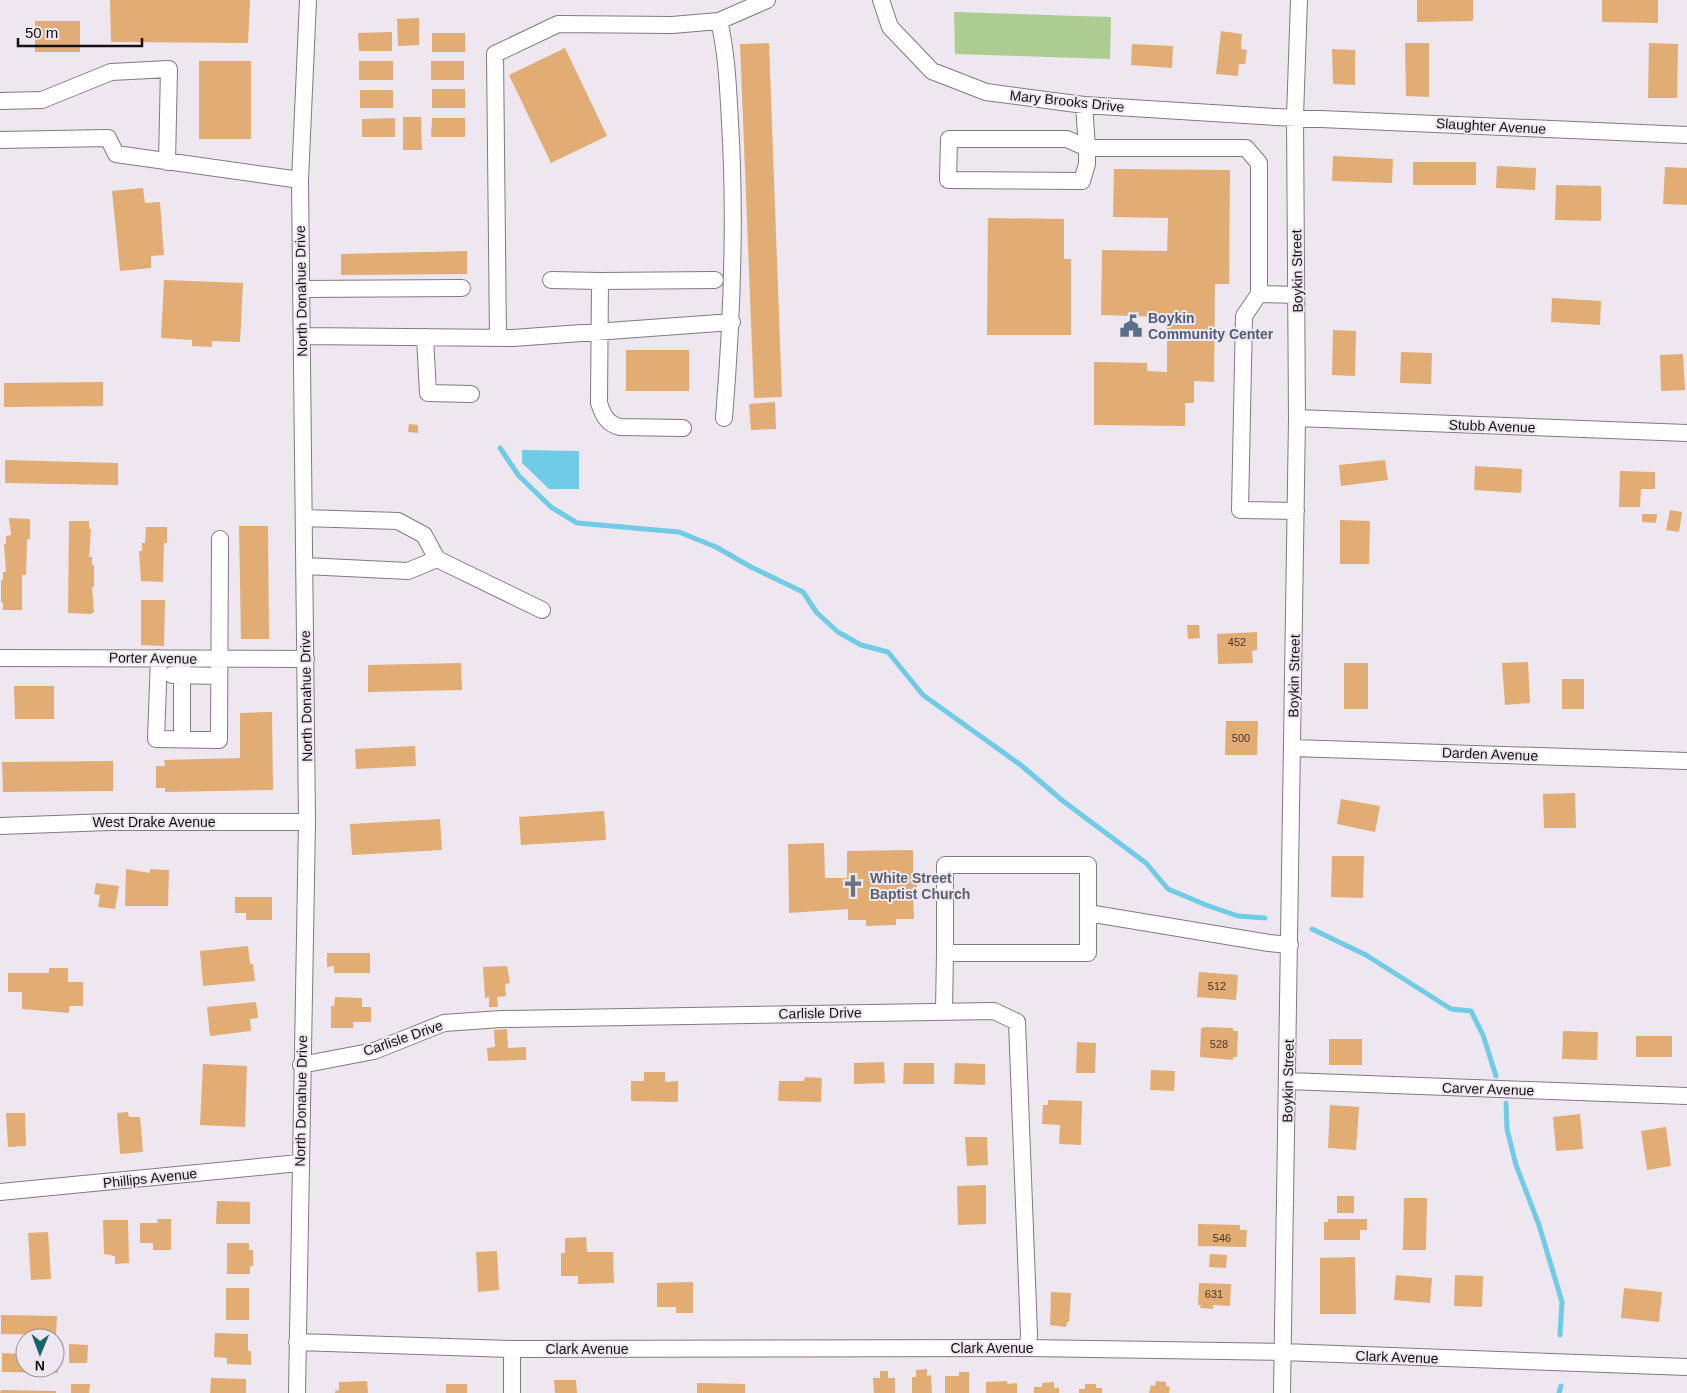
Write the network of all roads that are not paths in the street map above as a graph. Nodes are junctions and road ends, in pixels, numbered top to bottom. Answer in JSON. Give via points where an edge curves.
{"nodes":[{"id":1,"x":308,"y":0,"type":"edge"},
{"id":2,"x":767,"y":0,"type":"edge"},
{"id":3,"x":881,"y":0,"type":"edge"},
{"id":4,"x":1300,"y":0,"type":"edge"},
{"id":5,"x":719,"y":21,"type":"junction"},
{"id":6,"x":0,"y":101,"type":"edge"},
{"id":7,"x":1084,"y":105,"type":"junction"},
{"id":8,"x":1296,"y":117,"type":"junction"},
{"id":9,"x":1687,"y":134,"type":"edge"},
{"id":10,"x":0,"y":140,"type":"edge"},
{"id":11,"x":1087,"y":148,"type":"junction"},
{"id":12,"x":168,"y":162,"type":"junction"},
{"id":13,"x":300,"y":180,"type":"junction"},
{"id":14,"x":551,"y":280,"type":"dead end"},
{"id":15,"x":715,"y":280,"type":"dead end"},
{"id":16,"x":600,"y":281,"type":"junction"},
{"id":17,"x":462,"y":288,"type":"dead end"},
{"id":18,"x":301,"y":289,"type":"junction"},
{"id":19,"x":1259,"y":294,"type":"junction"},
{"id":20,"x":1297,"y":295,"type":"junction"},
{"id":21,"x":732,"y":322,"type":"junction"},
{"id":22,"x":601,"y":331,"type":"junction"},
{"id":23,"x":302,"y":336,"type":"junction"},
{"id":24,"x":426,"y":337,"type":"junction"},
{"id":25,"x":498,"y":338,"type":"junction"},
{"id":26,"x":471,"y":394,"type":"dead end"},
{"id":27,"x":724,"y":418,"type":"dead end"},
{"id":28,"x":1297,"y":418,"type":"junction"},
{"id":29,"x":683,"y":428,"type":"dead end"},
{"id":30,"x":1687,"y":433,"type":"edge"},
{"id":31,"x":1296,"y":511,"type":"junction"},
{"id":32,"x":304,"y":518,"type":"junction"},
{"id":33,"x":220,"y":539,"type":"dead end"},
{"id":34,"x":437,"y":559,"type":"junction"},
{"id":35,"x":305,"y":566,"type":"junction"},
{"id":36,"x":542,"y":610,"type":"dead end"},
{"id":37,"x":0,"y":658,"type":"edge"},
{"id":38,"x":159,"y":658,"type":"junction"},
{"id":39,"x":182,"y":659,"type":"junction"},
{"id":40,"x":219,"y":659,"type":"junction"},
{"id":41,"x":306,"y":659,"type":"junction"},
{"id":42,"x":158,"y":675,"type":"junction"},
{"id":43,"x":182,"y":676,"type":"junction"},
{"id":44,"x":219,"y":676,"type":"junction"},
{"id":45,"x":182,"y":740,"type":"junction"},
{"id":46,"x":1293,"y":748,"type":"junction"},
{"id":47,"x":1687,"y":761,"type":"edge"},
{"id":48,"x":307,"y":822,"type":"junction"},
{"id":49,"x":0,"y":826,"type":"edge"},
{"id":50,"x":1088,"y":914,"type":"junction"},
{"id":51,"x":1290,"y":945,"type":"junction"},
{"id":52,"x":945,"y":953,"type":"junction"},
{"id":53,"x":944,"y":1010,"type":"junction"},
{"id":54,"x":301,"y":1065,"type":"junction"},
{"id":55,"x":1288,"y":1082,"type":"junction"},
{"id":56,"x":1687,"y":1096,"type":"edge"},
{"id":57,"x":299,"y":1163,"type":"junction"},
{"id":58,"x":0,"y":1192,"type":"edge"},
{"id":59,"x":297,"y":1342,"type":"junction"},
{"id":60,"x":1028,"y":1348,"type":"junction"},
{"id":61,"x":512,"y":1349,"type":"junction"},
{"id":62,"x":1283,"y":1352,"type":"junction"},
{"id":63,"x":1687,"y":1367,"type":"edge"},
{"id":64,"x":297,"y":1393,"type":"edge"},
{"id":65,"x":512,"y":1393,"type":"edge"},
{"id":66,"x":1282,"y":1393,"type":"edge"}],
"edges":[{"from":1,"to":13,"type":"street","name":"North Donahue Drive"},
{"from":2,"to":5,"type":"street"},
{"from":3,"to":7,"type":"street","name":"Mary Brooks Drive","via":[[890,27],[932,71],[986,92]]},
{"from":4,"to":8,"type":"street","name":"Boykin Street"},
{"from":5,"to":21,"type":"street","via":[[725,46],[732,155]]},
{"from":5,"to":25,"type":"street","via":[[672,25],[558,24],[495,54]]},
{"from":6,"to":12,"type":"street","via":[[42,100],[112,72],[169,69]]},
{"from":7,"to":8,"type":"street","name":"Mary Brooks Drive"},
{"from":7,"to":11,"type":"street"},
{"from":8,"to":9,"type":"street","name":"Slaughter Avenue"},
{"from":8,"to":20,"type":"street","name":"Boykin Street"},
{"from":10,"to":12,"type":"street","via":[[108,138],[116,154]]},
{"from":11,"to":11,"type":"street","via":[[1082,180],[948,180],[949,139],[1067,139]]},
{"from":11,"to":19,"type":"street","via":[[1246,148],[1259,163]]},
{"from":12,"to":13,"type":"street"},
{"from":13,"to":18,"type":"street","name":"North Donahue Drive"},
{"from":14,"to":16,"type":"street"},
{"from":15,"to":16,"type":"street"},
{"from":16,"to":22,"type":"street"},
{"from":17,"to":18,"type":"street"},
{"from":18,"to":23,"type":"street","name":"North Donahue Drive"},
{"from":19,"to":20,"type":"street"},
{"from":19,"to":31,"type":"street","via":[[1244,316],[1240,510]]},
{"from":20,"to":28,"type":"street","name":"Boykin Street"},
{"from":21,"to":22,"type":"street"},
{"from":21,"to":27,"type":"street"},
{"from":22,"to":25,"type":"street"},
{"from":22,"to":29,"type":"street","via":[[600,403],[604,416],[612,425],[620,427]]},
{"from":23,"to":24,"type":"street"},
{"from":23,"to":32,"type":"street","name":"North Donahue Drive"},
{"from":24,"to":25,"type":"street"},
{"from":24,"to":26,"type":"street","via":[[428,393]]},
{"from":28,"to":30,"type":"street","name":"Stubb Avenue"},
{"from":28,"to":31,"type":"street","name":"Boykin Street"},
{"from":31,"to":46,"type":"street","name":"Boykin Street"},
{"from":32,"to":34,"type":"street","via":[[398,521],[424,535]]},
{"from":32,"to":35,"type":"street","name":"North Donahue Drive"},
{"from":33,"to":40,"type":"street"},
{"from":34,"to":35,"type":"street","via":[[408,571]]},
{"from":34,"to":36,"type":"street"},
{"from":35,"to":41,"type":"street","name":"North Donahue Drive"},
{"from":37,"to":38,"type":"street","name":"Porter Avenue"},
{"from":38,"to":39,"type":"street","name":"Porter Avenue"},
{"from":38,"to":42,"type":"street"},
{"from":39,"to":40,"type":"street","name":"Porter Avenue"},
{"from":39,"to":43,"type":"street"},
{"from":40,"to":41,"type":"street","name":"Porter Avenue"},
{"from":40,"to":44,"type":"street"},
{"from":41,"to":48,"type":"street","name":"North Donahue Drive"},
{"from":42,"to":43,"type":"street"},
{"from":42,"to":45,"type":"street","via":[[156,739]]},
{"from":43,"to":44,"type":"street"},
{"from":43,"to":45,"type":"street"},
{"from":44,"to":45,"type":"street","via":[[219,740]]},
{"from":46,"to":47,"type":"street","name":"Darden Avenue"},
{"from":46,"to":51,"type":"street","name":"Boykin Street"},
{"from":48,"to":49,"type":"street","name":"West Drake Avenue","via":[[109,822]]},
{"from":48,"to":54,"type":"street","name":"North Donahue Drive"},
{"from":50,"to":51,"type":"street"},
{"from":50,"to":52,"type":"street","via":[[1088,953]]},
{"from":50,"to":52,"type":"street","via":[[1088,865],[945,865]]},
{"from":51,"to":55,"type":"street","name":"Boykin Street"},
{"from":52,"to":53,"type":"street"},
{"from":53,"to":54,"type":"street","name":"Carlisle Drive","via":[[501,1019],[444,1023],[374,1051]]},
{"from":53,"to":60,"type":"street","name":"Carlisle Drive","via":[[994,1011],[1017,1022]]},
{"from":54,"to":57,"type":"street","name":"North Donahue Drive"},
{"from":55,"to":56,"type":"street","name":"Carver Avenue"},
{"from":55,"to":62,"type":"street","name":"Boykin Street"},
{"from":57,"to":58,"type":"street","name":"Phillips Avenue"},
{"from":57,"to":59,"type":"street","name":"North Donahue Drive"},
{"from":59,"to":61,"type":"street","name":"Clark Avenue"},
{"from":59,"to":64,"type":"street","name":"North Donahue Drive"},
{"from":60,"to":61,"type":"street","name":"Clark Avenue"},
{"from":60,"to":62,"type":"street","name":"Clark Avenue"},
{"from":61,"to":65,"type":"street"},
{"from":62,"to":63,"type":"street","name":"Clark Avenue"},
{"from":62,"to":66,"type":"street","name":"Boykin Street"}]}
